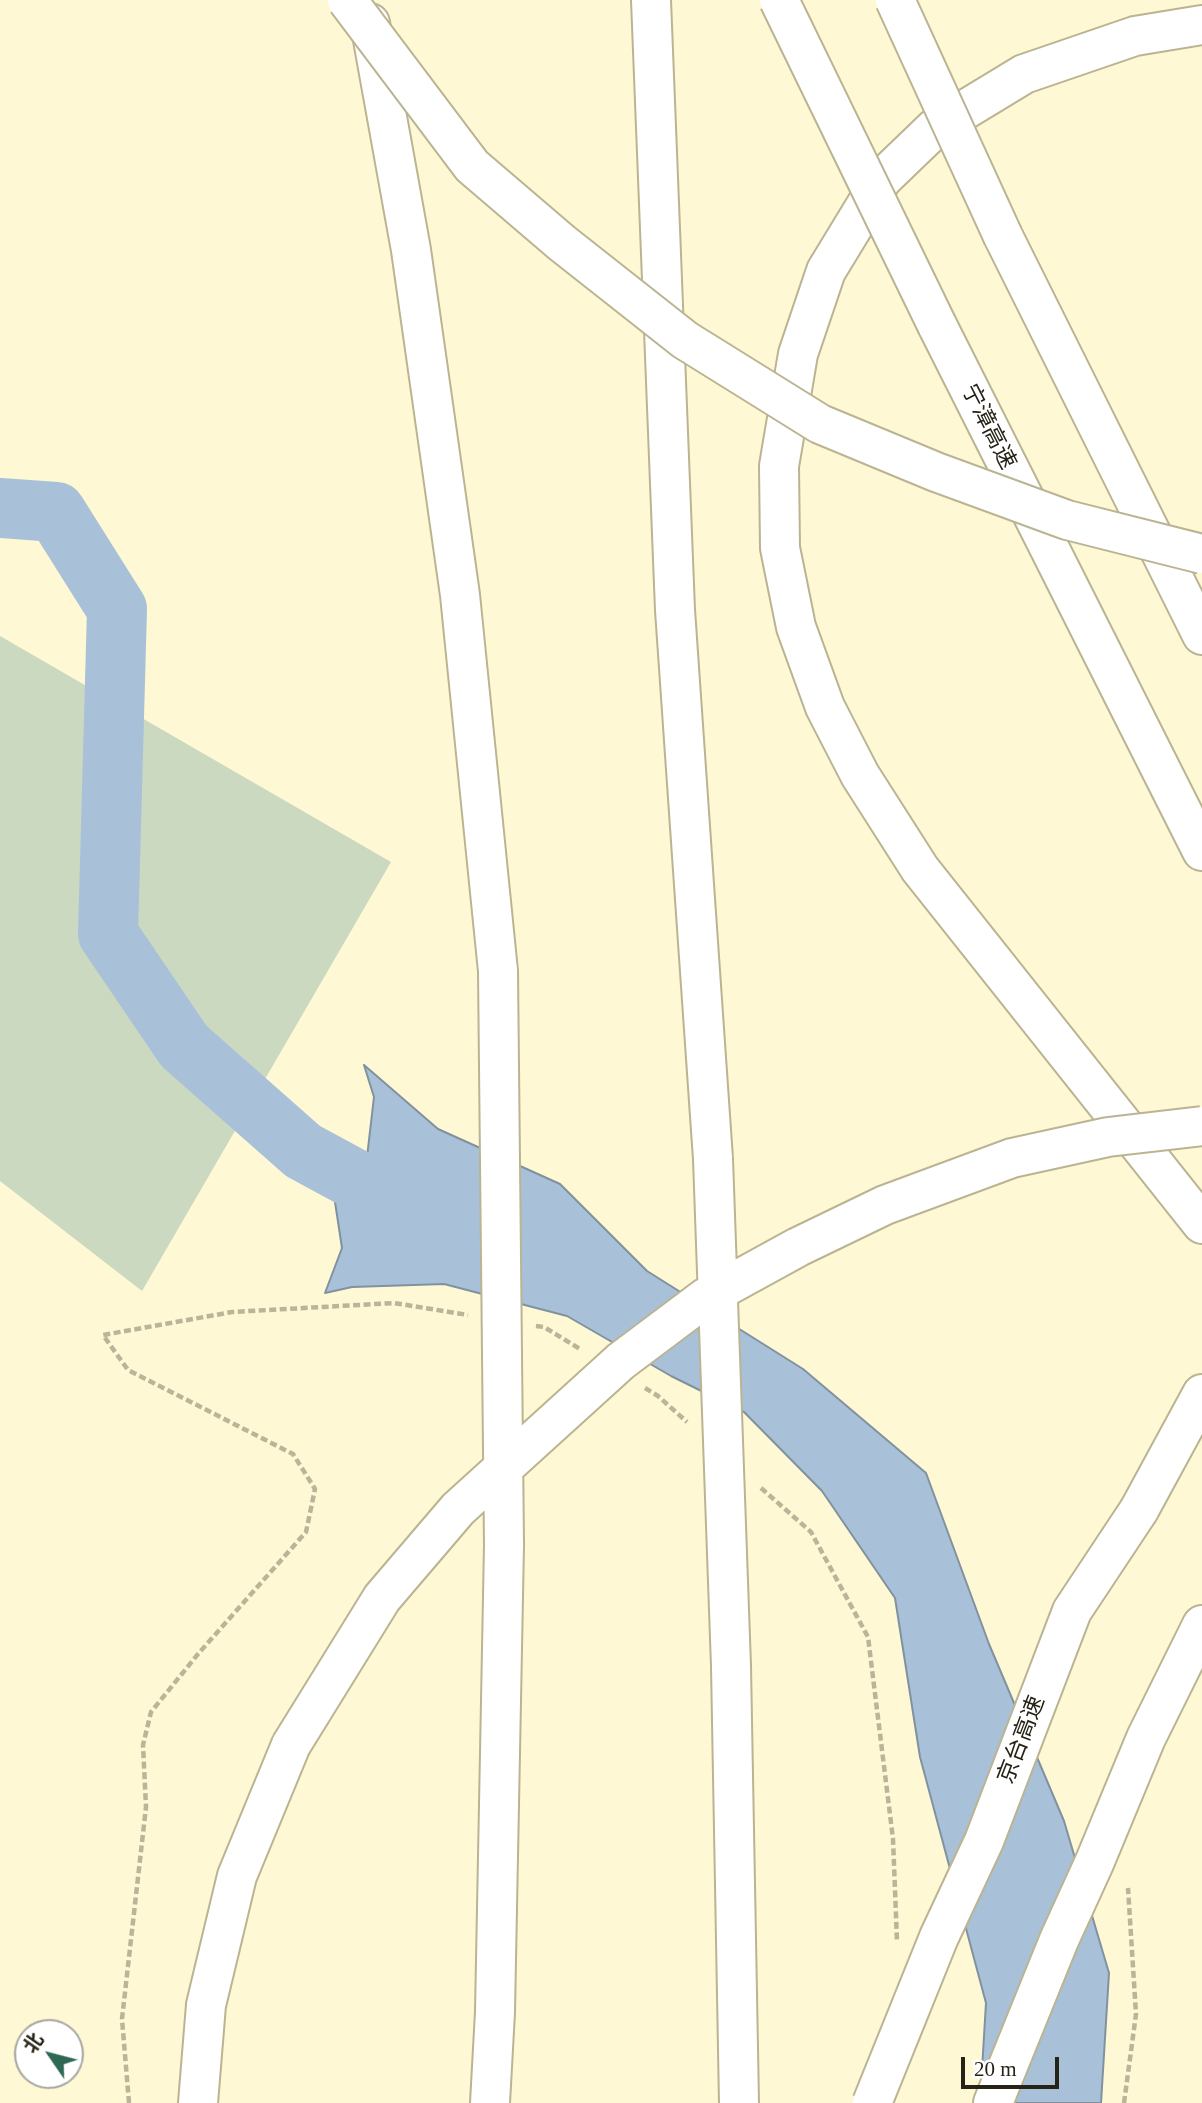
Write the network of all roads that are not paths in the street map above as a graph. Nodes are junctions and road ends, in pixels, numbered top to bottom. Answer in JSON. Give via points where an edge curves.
{"nodes":[{"id":1,"x":347,"y":0,"type":"edge"},
{"id":2,"x":365,"y":0,"type":"edge"},
{"id":3,"x":651,"y":0,"type":"edge"},
{"id":4,"x":779,"y":0,"type":"edge"},
{"id":5,"x":895,"y":0,"type":"edge"},
{"id":6,"x":1202,"y":25,"type":"edge"},
{"id":7,"x":1202,"y":554,"type":"edge"},
{"id":8,"x":1202,"y":635,"type":"edge"},
{"id":9,"x":1202,"y":851,"type":"edge"},
{"id":10,"x":1202,"y":1126,"type":"edge"},
{"id":11,"x":1202,"y":1224,"type":"edge"},
{"id":12,"x":1202,"y":1394,"type":"edge"},
{"id":13,"x":1202,"y":1625,"type":"edge"},
{"id":14,"x":198,"y":2103,"type":"edge"},
{"id":15,"x":490,"y":2103,"type":"edge"},
{"id":16,"x":739,"y":2103,"type":"edge"},
{"id":17,"x":872,"y":2103,"type":"edge"},
{"id":18,"x":993,"y":2103,"type":"edge"}],
"edges":[{"from":1,"to":7,"type":"highway","bridge":true,"via":[[472,166],[685,340],[820,424],[1067,520]]},
{"from":2,"to":15,"type":"highway","bridge":true,"via":[[411,250],[460,595],[498,971],[504,1545]]},
{"from":3,"to":16,"type":"highway","bridge":true,"via":[[675,610],[713,1159],[732,1666]]},
{"from":4,"to":9,"type":"highway","name":"宁漳高速","bridge":true},
{"from":5,"to":8,"type":"highway","bridge":true,"via":[[1003,236]]},
{"from":6,"to":11,"type":"highway","via":[[1135,36],[1024,74],[935,128],[882,179],[826,271],[798,354],[779,466],[780,548],[796,627],[825,707],[860,775],[920,869]]},
{"from":10,"to":14,"type":"highway","bridge":true,"via":[[1108,1137],[1012,1158],[885,1205],[798,1247],[705,1298],[621,1361],[458,1509],[382,1598],[290,1745],[237,1875],[206,2005]]},
{"from":12,"to":17,"type":"highway","name":"京台高速","bridge":true,"via":[[1139,1510],[1072,1611],[984,1841],[939,1937]]},
{"from":13,"to":18,"type":"highway","via":[[1146,1738]]}]}
